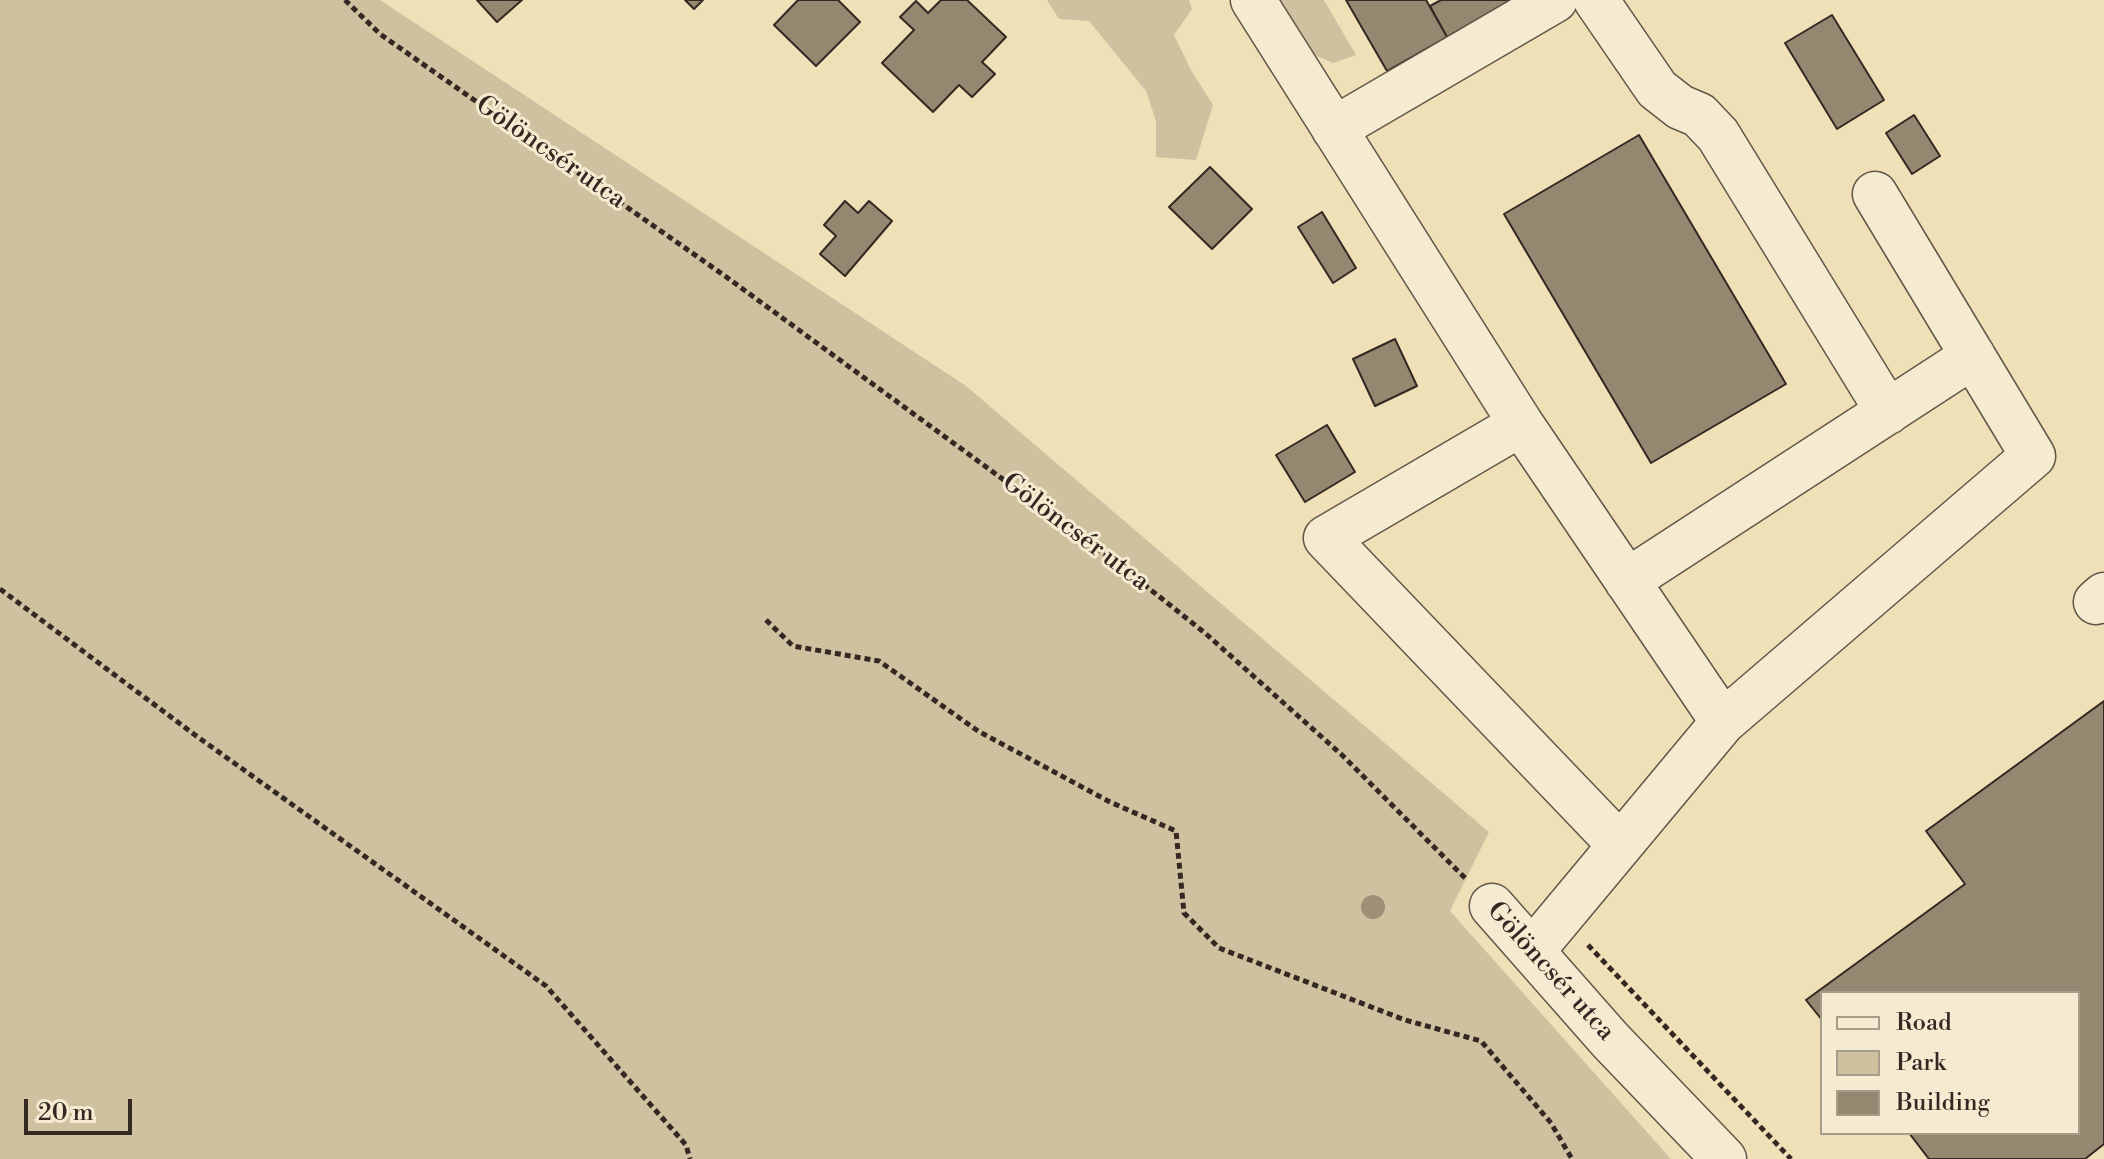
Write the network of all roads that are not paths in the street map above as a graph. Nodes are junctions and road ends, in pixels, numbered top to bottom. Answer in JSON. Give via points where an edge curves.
{"nodes":[{"id":1,"x":1253,"y":0,"type":"edge"},
{"id":2,"x":1555,"y":0,"type":"edge"},
{"id":3,"x":1596,"y":0,"type":"edge"},
{"id":4,"x":1334,"y":129,"type":"junction"},
{"id":5,"x":1875,"y":194,"type":"dead end"},
{"id":6,"x":1973,"y":356,"type":"junction"},
{"id":7,"x":1888,"y":412,"type":"junction"},
{"id":8,"x":1521,"y":424,"type":"junction"},
{"id":9,"x":1627,"y":581,"type":"junction"},
{"id":10,"x":1723,"y":722,"type":"junction"},
{"id":11,"x":1620,"y":845,"type":"junction"},
{"id":12,"x":1492,"y":906,"type":"road end"},
{"id":13,"x":1533,"y":950,"type":"junction"},
{"id":14,"x":1724,"y":1159,"type":"edge"}],
"edges":[{"from":1,"to":4,"type":"street"},
{"from":2,"to":4,"type":"street"},
{"from":3,"to":7,"type":"street","via":[[1657,89],[1699,115],[1718,135]]},
{"from":4,"to":8,"type":"street"},
{"from":5,"to":6,"type":"street"},
{"from":6,"to":7,"type":"street"},
{"from":6,"to":10,"type":"street","via":[[2033,456]]},
{"from":7,"to":9,"type":"street"},
{"from":8,"to":9,"type":"street"},
{"from":8,"to":11,"type":"street","via":[[1326,538]]},
{"from":9,"to":10,"type":"street"},
{"from":10,"to":11,"type":"street"},
{"from":11,"to":13,"type":"street"},
{"from":12,"to":13,"type":"street","name":"Gölöncsér utca"},
{"from":13,"to":14,"type":"street","name":"Gölöncsér utca"}]}
